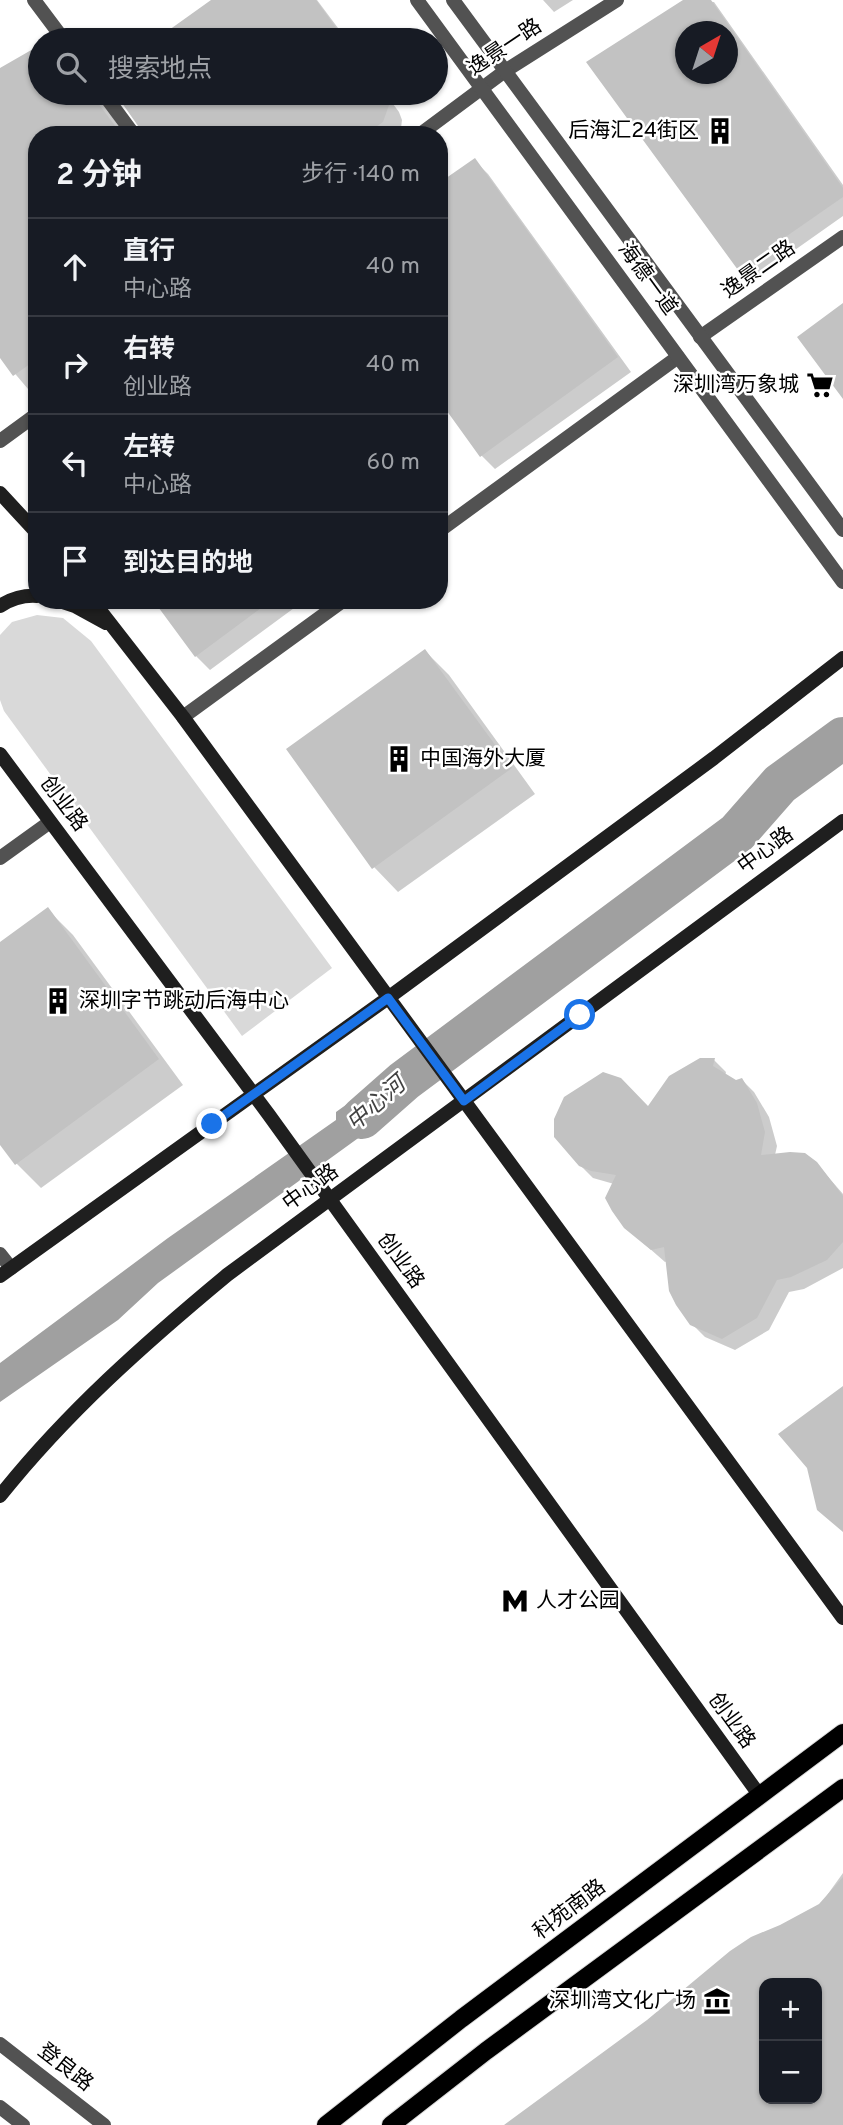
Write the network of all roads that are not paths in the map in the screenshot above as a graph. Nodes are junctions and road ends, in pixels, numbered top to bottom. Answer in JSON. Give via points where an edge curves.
{"nodes":[{"id":1,"x":34,"y":0,"type":"edge"},
{"id":2,"x":417,"y":0,"type":"edge"},
{"id":3,"x":453,"y":0,"type":"edge"},
{"id":4,"x":617,"y":0,"type":"edge"},
{"id":5,"x":55,"y":28,"type":"edge"},
{"id":6,"x":437,"y":28,"type":"edge"},
{"id":7,"x":448,"y":42,"type":"edge"},
{"id":8,"x":505,"y":71,"type":"junction"},
{"id":9,"x":482,"y":89,"type":"junction"},
{"id":10,"x":112,"y":105,"type":"edge"},
{"id":11,"x":127,"y":126,"type":"edge"},
{"id":12,"x":431,"y":126,"type":"edge"},
{"id":13,"x":843,"y":237,"type":"edge"},
{"id":14,"x":700,"y":337,"type":"junction"},
{"id":15,"x":678,"y":358,"type":"junction"},
{"id":16,"x":28,"y":421,"type":"edge"},
{"id":17,"x":0,"y":441,"type":"edge"},
{"id":18,"x":0,"y":493,"type":"edge"},
{"id":19,"x":28,"y":523,"type":"edge"},
{"id":20,"x":448,"y":524,"type":"edge"},
{"id":21,"x":843,"y":530,"type":"edge"},
{"id":22,"x":843,"y":583,"type":"edge"},
{"id":23,"x":28,"y":596,"type":"edge"},
{"id":24,"x":0,"y":606,"type":"edge"},
{"id":25,"x":80,"y":609,"type":"edge"},
{"id":26,"x":99,"y":609,"type":"edge"},
{"id":27,"x":332,"y":609,"type":"edge"},
{"id":28,"x":113,"y":627,"type":"junction"},
{"id":29,"x":843,"y":658,"type":"edge"},
{"id":30,"x":183,"y":718,"type":"junction"},
{"id":31,"x":0,"y":754,"type":"edge"},
{"id":32,"x":843,"y":821,"type":"edge"},
{"id":33,"x":50,"y":822,"type":"junction"},
{"id":34,"x":0,"y":858,"type":"edge"},
{"id":35,"x":388,"y":998,"type":"junction"},
{"id":36,"x":253,"y":1094,"type":"junction"},
{"id":37,"x":464,"y":1101,"type":"junction"},
{"id":38,"x":326,"y":1194,"type":"junction"},
{"id":39,"x":0,"y":1254,"type":"edge"},
{"id":40,"x":5,"y":1272,"type":"edge"},
{"id":41,"x":0,"y":1496,"type":"edge"},
{"id":42,"x":843,"y":1618,"type":"edge"},
{"id":43,"x":843,"y":1733,"type":"edge"},
{"id":44,"x":843,"y":1788,"type":"edge"},
{"id":45,"x":760,"y":1796,"type":"junction"},
{"id":46,"x":0,"y":2044,"type":"edge"},
{"id":47,"x":0,"y":2107,"type":"edge"},
{"id":48,"x":23,"y":2125,"type":"edge"},
{"id":49,"x":103,"y":2125,"type":"edge"},
{"id":50,"x":326,"y":2125,"type":"edge"},
{"id":51,"x":391,"y":2125,"type":"edge"}],
"edges":[{"from":1,"to":5,"type":"street"},
{"from":2,"to":6,"type":"street","name":"海德一道"},
{"from":3,"to":8,"type":"street","name":"海德一道"},
{"from":4,"to":8,"type":"street","name":"逸景一路"},
{"from":7,"to":9,"type":"street","name":"海德一道"},
{"from":8,"to":9,"type":"street","name":"逸景一路"},
{"from":8,"to":14,"type":"street","name":"海德一道"},
{"from":9,"to":12,"type":"street","name":"逸景一路"},
{"from":9,"to":15,"type":"street","name":"海德一道"},
{"from":10,"to":11,"type":"street"},
{"from":13,"to":14,"type":"street","name":"逸景二路"},
{"from":14,"to":21,"type":"street","name":"海德一道"},
{"from":15,"to":20,"type":"street"},
{"from":15,"to":22,"type":"street","name":"海德一道"},
{"from":16,"to":17,"type":"street"},
{"from":18,"to":19,"type":"main road"},
{"from":23,"to":24,"type":"main road"},
{"from":25,"to":28,"type":"main road"},
{"from":26,"to":28,"type":"main road"},
{"from":27,"to":30,"type":"street"},
{"from":28,"to":30,"type":"main road"},
{"from":29,"to":35,"type":"main road"},
{"from":30,"to":35,"type":"main road"},
{"from":31,"to":33,"type":"main road","name":"创业路"},
{"from":32,"to":37,"type":"main road","name":"中心路"},
{"from":33,"to":34,"type":"street"},
{"from":33,"to":36,"type":"main road","name":"创业路"},
{"from":35,"to":36,"type":"main road"},
{"from":35,"to":37,"type":"main road"},
{"from":36,"to":38,"type":"main road","name":"创业路"},
{"from":36,"to":40,"type":"main road"},
{"from":37,"to":38,"type":"main road","name":"中心路"},
{"from":37,"to":42,"type":"main road"},
{"from":38,"to":41,"type":"main road","name":"中心路","via":[[132,1357],[53,1433]]},
{"from":38,"to":45,"type":"main road","name":"创业路"},
{"from":39,"to":40,"type":"street"},
{"from":43,"to":45,"type":"main road","name":"科苑南路"},
{"from":44,"to":51,"type":"main road"},
{"from":45,"to":50,"type":"main road","name":"科苑南路"},
{"from":46,"to":49,"type":"street","name":"登良路"},
{"from":47,"to":48,"type":"street"}]}
